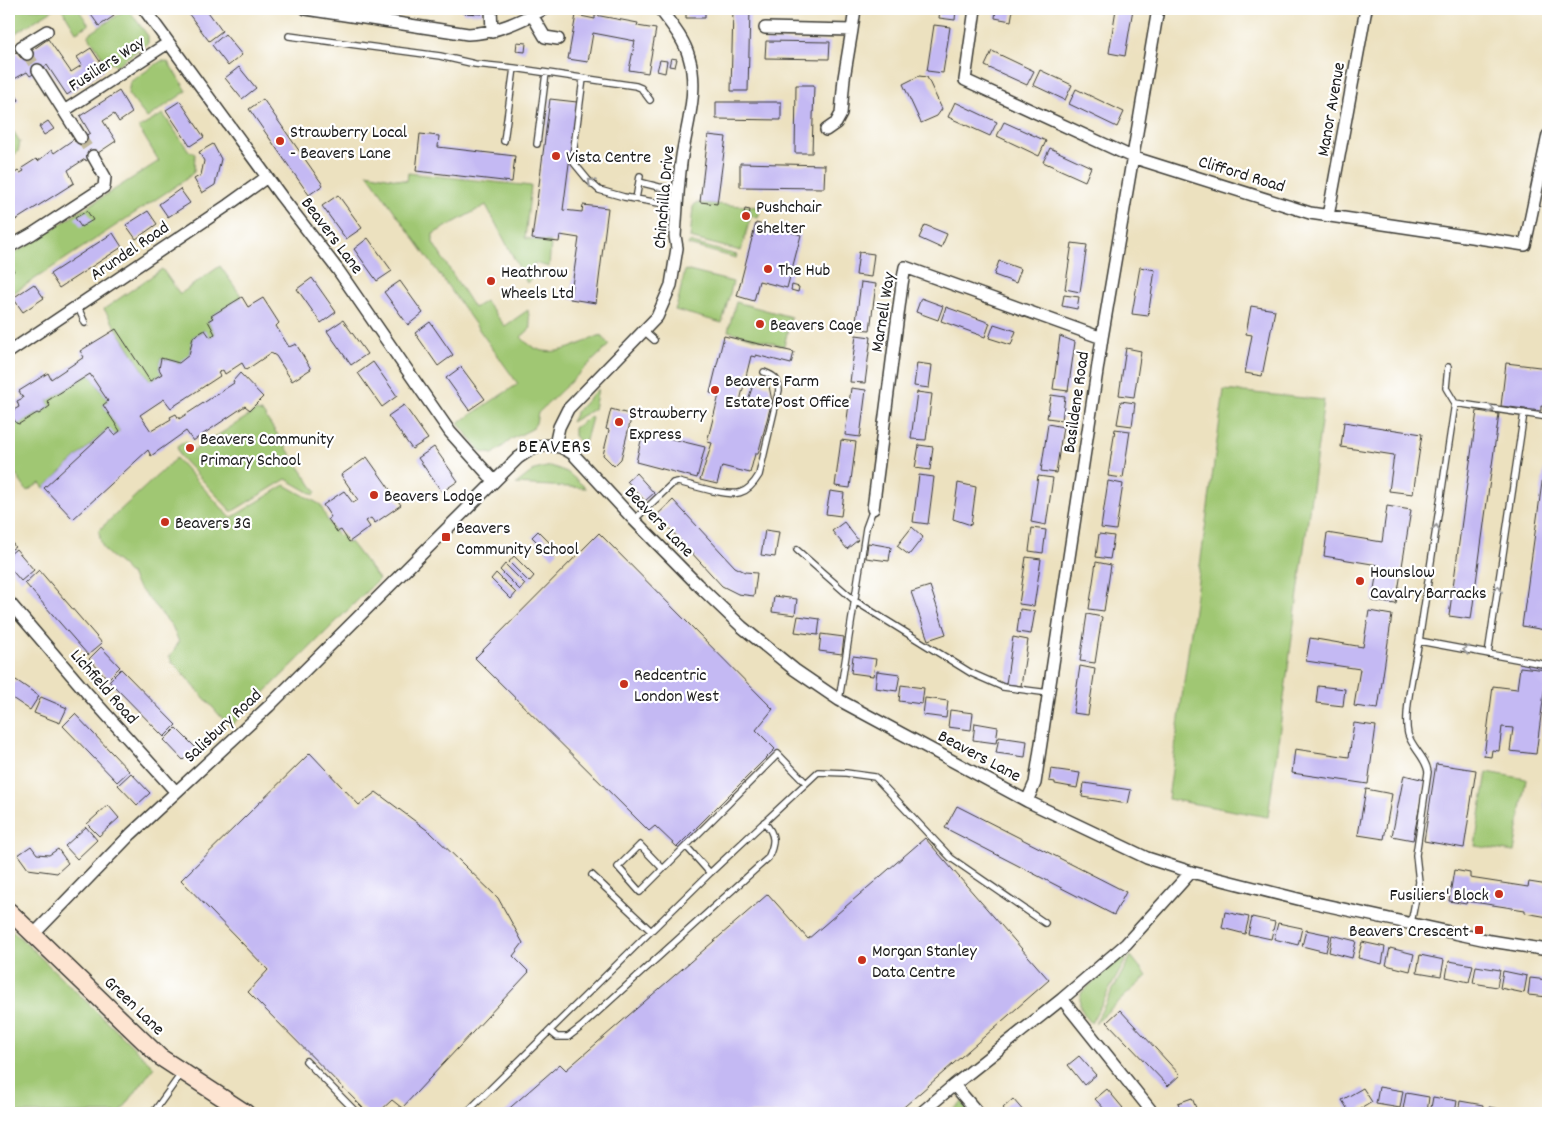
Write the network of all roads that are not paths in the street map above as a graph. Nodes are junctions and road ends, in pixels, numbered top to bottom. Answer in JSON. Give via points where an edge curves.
{"nodes":[{"id":1,"x":144,"y":9,"type":"edge"},
{"id":2,"x":306,"y":9,"type":"edge"},
{"id":3,"x":492,"y":9,"type":"edge"},
{"id":4,"x":544,"y":9,"type":"edge"},
{"id":5,"x":660,"y":9,"type":"edge"},
{"id":6,"x":855,"y":9,"type":"edge"},
{"id":7,"x":975,"y":9,"type":"edge"},
{"id":8,"x":1158,"y":9,"type":"edge"},
{"id":9,"x":1366,"y":9,"type":"edge"},
{"id":10,"x":329,"y":11,"type":"edge"},
{"id":11,"x":532,"y":15,"type":"junction"},
{"id":12,"x":765,"y":28,"type":"dead end"},
{"id":13,"x":852,"y":30,"type":"junction"},
{"id":14,"x":47,"y":31,"type":"dead end"},
{"id":15,"x":492,"y":32,"type":"junction"},
{"id":16,"x":289,"y":36,"type":"dead end"},
{"id":17,"x":558,"y":39,"type":"dead end"},
{"id":18,"x":168,"y":43,"type":"junction"},
{"id":19,"x":27,"y":54,"type":"dead end"},
{"id":20,"x":514,"y":68,"type":"junction"},
{"id":21,"x":38,"y":70,"type":"tunnel mouth"},
{"id":22,"x":546,"y":73,"type":"junction"},
{"id":23,"x":583,"y":79,"type":"junction"},
{"id":24,"x":650,"y":100,"type":"dead end"},
{"id":25,"x":64,"y":111,"type":"junction"},
{"id":26,"x":826,"y":130,"type":"dead end"},
{"id":27,"x":1548,"y":135,"type":"edge"},
{"id":28,"x":81,"y":138,"type":"tunnel mouth"},
{"id":29,"x":504,"y":141,"type":"dead end"},
{"id":30,"x":537,"y":144,"type":"dead end"},
{"id":31,"x":93,"y":156,"type":"tunnel mouth"},
{"id":32,"x":1132,"y":157,"type":"junction"},
{"id":33,"x":267,"y":177,"type":"junction"},
{"id":34,"x":679,"y":189,"type":"junction"},
{"id":35,"x":636,"y":199,"type":"junction"},
{"id":36,"x":677,"y":206,"type":"junction"},
{"id":37,"x":1328,"y":216,"type":"junction"},
{"id":38,"x":9,"y":247,"type":"edge"},
{"id":39,"x":77,"y":305,"type":"junction"},
{"id":40,"x":84,"y":323,"type":"dead end"},
{"id":41,"x":645,"y":332,"type":"junction"},
{"id":42,"x":1102,"y":338,"type":"junction"},
{"id":43,"x":654,"y":340,"type":"dead end"},
{"id":44,"x":9,"y":352,"type":"edge"},
{"id":45,"x":1448,"y":367,"type":"dead end"},
{"id":46,"x":764,"y":372,"type":"dead end"},
{"id":47,"x":1455,"y":403,"type":"junction"},
{"id":48,"x":1524,"y":413,"type":"junction"},
{"id":49,"x":1548,"y":417,"type":"edge"},
{"id":50,"x":555,"y":445,"type":"junction"},
{"id":51,"x":494,"y":482,"type":"junction"},
{"id":52,"x":873,"y":509,"type":"joint"},
{"id":53,"x":634,"y":520,"type":"junction"},
{"id":54,"x":797,"y":550,"type":"dead end"},
{"id":55,"x":855,"y":601,"type":"junction"},
{"id":56,"x":9,"y":602,"type":"edge"},
{"id":57,"x":1418,"y":641,"type":"junction"},
{"id":58,"x":1488,"y":654,"type":"junction"},
{"id":59,"x":1548,"y":665,"type":"edge"},
{"id":60,"x":1049,"y":693,"type":"junction"},
{"id":61,"x":839,"y":700,"type":"junction"},
{"id":62,"x":806,"y":783,"type":"junction"},
{"id":63,"x":176,"y":792,"type":"junction"},
{"id":64,"x":1028,"y":801,"type":"junction"},
{"id":65,"x":764,"y":822,"type":"junction"},
{"id":66,"x":686,"y":846,"type":"junction"},
{"id":67,"x":663,"y":869,"type":"junction"},
{"id":68,"x":1191,"y":872,"type":"junction"},
{"id":69,"x":710,"y":873,"type":"junction"},
{"id":70,"x":592,"y":875,"type":"dead end"},
{"id":71,"x":9,"y":911,"type":"edge"},
{"id":72,"x":1045,"y":923,"type":"dead end"},
{"id":73,"x":1411,"y":923,"type":"junction"},
{"id":74,"x":651,"y":932,"type":"junction"},
{"id":75,"x":33,"y":935,"type":"junction"},
{"id":76,"x":1548,"y":950,"type":"edge"},
{"id":77,"x":1062,"y":999,"type":"junction"},
{"id":78,"x":550,"y":1031,"type":"junction"},
{"id":79,"x":306,"y":1061,"type":"dead end"},
{"id":80,"x":183,"y":1072,"type":"junction"},
{"id":81,"x":954,"y":1085,"type":"junction"},
{"id":82,"x":153,"y":1113,"type":"edge"},
{"id":83,"x":246,"y":1113,"type":"edge"},
{"id":84,"x":358,"y":1113,"type":"edge"},
{"id":85,"x":466,"y":1113,"type":"edge"},
{"id":86,"x":921,"y":1113,"type":"edge"},
{"id":87,"x":978,"y":1113,"type":"edge"},
{"id":88,"x":1153,"y":1113,"type":"edge"}],
"edges":[{"from":1,"to":18,"type":"street","name":"Beavers Lane"},
{"from":2,"to":10,"type":"street"},
{"from":3,"to":15,"type":"street"},
{"from":4,"to":11,"type":"street"},
{"from":5,"to":34,"type":"street","name":"Chinchilla Drive","via":[[679,33],[689,57],[693,83]]},
{"from":6,"to":13,"type":"street"},
{"from":7,"to":32,"type":"street","name":"Clifford Road","via":[[965,80]]},
{"from":8,"to":32,"type":"street","name":"Basildene Road"},
{"from":9,"to":37,"type":"street","name":"Manor Avenue"},
{"from":10,"to":15,"type":"street","via":[[468,34]]},
{"from":11,"to":15,"type":"street"},
{"from":11,"to":17,"type":"street","via":[[545,37]]},
{"from":12,"to":13,"type":"street"},
{"from":13,"to":26,"type":"street","via":[[841,114],[836,123]]},
{"from":14,"to":19,"type":"street","via":[[21,47]]},
{"from":16,"to":20,"type":"lane"},
{"from":18,"to":25,"type":"street","name":"Fusiliers Way"},
{"from":18,"to":33,"type":"street","name":"Beavers Lane"},
{"from":20,"to":22,"type":"lane"},
{"from":20,"to":29,"type":"lane"},
{"from":21,"to":25,"type":"street"},
{"from":22,"to":23,"type":"lane"},
{"from":22,"to":30,"type":"lane"},
{"from":23,"to":24,"type":"lane","via":[[636,86]]},
{"from":35,"to":23,"type":"lane","one_way":true,"via":[[599,190],[574,163]]},
{"from":25,"to":28,"type":"street","name":"Fusiliers Way"},
{"from":27,"to":37,"type":"street","name":"Clifford Road","via":[[1525,245]]},
{"from":31,"to":38,"type":"street","via":[[106,177],[104,187]]},
{"from":32,"to":37,"type":"street","name":"Clifford Road"},
{"from":32,"to":42,"type":"street","name":"Basildene Road"},
{"from":33,"to":39,"type":"street","name":"Arundel Road"},
{"from":33,"to":51,"type":"street","name":"Beavers Lane","via":[[338,270],[450,432]]},
{"from":34,"to":35,"type":"lane","via":[[658,187],[640,179]]},
{"from":34,"to":36,"type":"street","name":"Chinchilla Drive"},
{"from":35,"to":36,"type":"lane"},
{"from":36,"to":41,"type":"street","name":"Chinchilla Drive","via":[[677,248],[671,285],[657,317]]},
{"from":39,"to":40,"type":"lane"},
{"from":39,"to":44,"type":"street","name":"Arundel Road"},
{"from":41,"to":43,"type":"lane"},
{"from":41,"to":50,"type":"street","name":"Chinchilla Drive","via":[[568,410],[559,427]]},
{"from":42,"to":52,"type":"street","name":"Marnell Way","via":[[905,267]]},
{"from":42,"to":60,"type":"street","name":"Basildene Road"},
{"from":45,"to":47,"type":"lane","via":[[1446,388]]},
{"from":46,"to":53,"type":"lane","via":[[779,381],[779,390],[754,485],[732,495],[673,483]]},
{"from":47,"to":48,"type":"lane","one_way":true},
{"from":57,"to":47,"type":"lane","one_way":true},
{"from":48,"to":49,"type":"lane"},
{"from":58,"to":48,"type":"lane","one_way":true},
{"from":50,"to":51,"type":"street","via":[[528,451]]},
{"from":50,"to":53,"type":"street","name":"Beavers Lane","via":[[573,454]]},
{"from":51,"to":63,"type":"street","name":"Salisbury Road","via":[[269,706]]},
{"from":52,"to":55,"type":"lane","via":[[866,528]]},
{"from":53,"to":61,"type":"street","name":"Beavers Lane","via":[[742,627]]},
{"from":54,"to":55,"type":"lane"},
{"from":55,"to":60,"type":"lane","via":[[987,681],[1003,687]]},
{"from":55,"to":61,"type":"lane"},
{"from":56,"to":63,"type":"street","name":"Lichfield Road"},
{"from":58,"to":57,"type":"lane","one_way":true},
{"from":57,"to":73,"type":"lane","via":[[1406,722],[1409,736],[1426,762],[1428,772],[1417,846],[1419,882]]},
{"from":58,"to":59,"type":"lane"},
{"from":60,"to":64,"type":"street","name":"Basildene Road","via":[[1035,782]]},
{"from":61,"to":64,"type":"street","name":"Beavers Lane"},
{"from":62,"to":65,"type":"lane"},
{"from":62,"to":66,"type":"lane","via":[[778,754]]},
{"from":62,"to":72,"type":"lane","via":[[818,772],[875,777],[951,858]]},
{"from":63,"to":75,"type":"street","name":"Salisbury Road"},
{"from":64,"to":68,"type":"street","name":"Beavers Lane","via":[[1138,854]]},
{"from":65,"to":69,"type":"lane"},
{"from":65,"to":78,"type":"lane","via":[[771,830],[774,844],[768,858],[581,1027],[568,1037],[557,1038]]},
{"from":66,"to":67,"type":"lane"},
{"from":66,"to":69,"type":"lane"},
{"from":67,"to":67,"type":"lane","via":[[640,845],[618,868],[640,892]]},
{"from":68,"to":73,"type":"street","name":"Beavers Lane"},
{"from":68,"to":77,"type":"street","via":[[1126,944]]},
{"from":69,"to":74,"type":"lane"},
{"from":70,"to":74,"type":"lane"},
{"from":71,"to":75,"type":"street","name":"Green Lane"},
{"from":73,"to":76,"type":"street","name":"Beavers Lane"},
{"from":74,"to":78,"type":"lane"},
{"from":75,"to":80,"type":"street","name":"Green Lane","via":[[160,1057]]},
{"from":77,"to":81,"type":"street"},
{"from":77,"to":88,"type":"street"},
{"from":78,"to":85,"type":"lane"},
{"from":79,"to":84,"type":"lane"},
{"from":80,"to":82,"type":"lane"},
{"from":80,"to":83,"type":"street","name":"Green Lane"},
{"from":81,"to":86,"type":"street"},
{"from":81,"to":87,"type":"street"}]}
